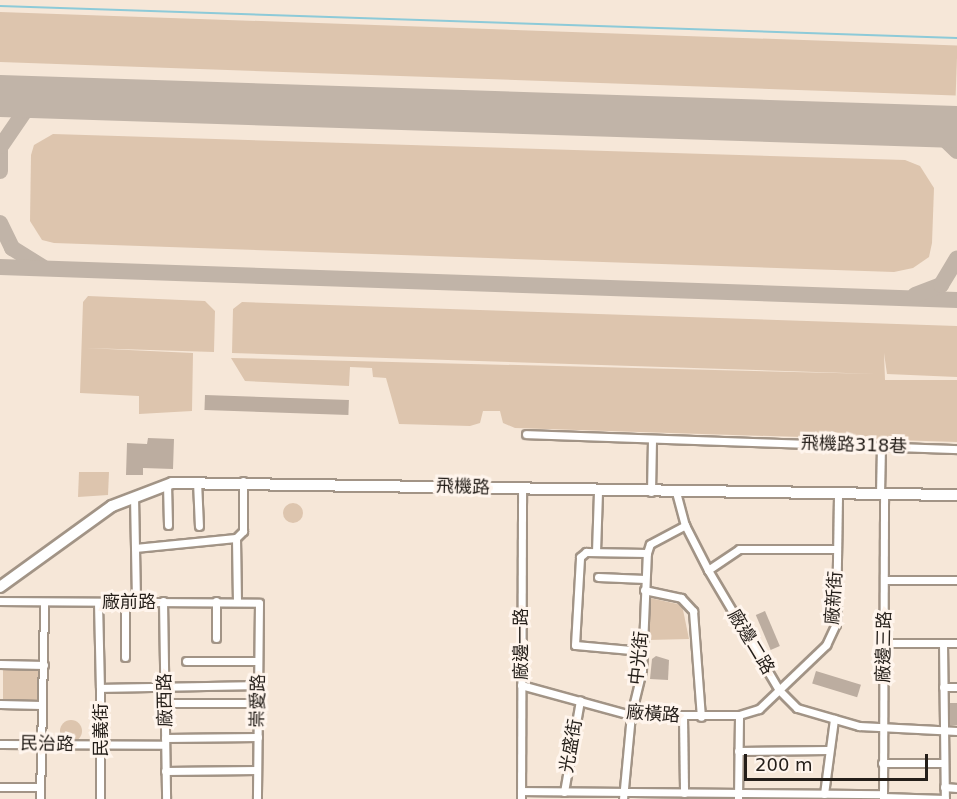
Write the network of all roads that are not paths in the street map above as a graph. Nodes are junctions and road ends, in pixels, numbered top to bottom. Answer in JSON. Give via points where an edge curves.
{"nodes":[{"id":1,"x":526,"y":434,"type":"dead end"},
{"id":2,"x":652,"y":439,"type":"junction"},
{"id":3,"x":880,"y":446,"type":"junction"},
{"id":4,"x":957,"y":449,"type":"edge"},
{"id":5,"x":197,"y":481,"type":"junction"},
{"id":6,"x":243,"y":481,"type":"junction"},
{"id":7,"x":167,"y":484,"type":"junction"},
{"id":8,"x":522,"y":489,"type":"junction"},
{"id":9,"x":598,"y":491,"type":"junction"},
{"id":10,"x":651,"y":492,"type":"junction"},
{"id":11,"x":676,"y":492,"type":"junction"},
{"id":12,"x":838,"y":494,"type":"junction"},
{"id":13,"x":882,"y":494,"type":"junction"},
{"id":14,"x":957,"y":495,"type":"edge"},
{"id":15,"x":134,"y":496,"type":"junction"},
{"id":16,"x":168,"y":525,"type":"dead end"},
{"id":17,"x":685,"y":525,"type":"junction"},
{"id":18,"x":199,"y":526,"type":"dead end"},
{"id":19,"x":236,"y":538,"type":"junction"},
{"id":20,"x":135,"y":548,"type":"junction"},
{"id":21,"x":837,"y":549,"type":"junction"},
{"id":22,"x":596,"y":552,"type":"junction"},
{"id":23,"x":646,"y":553,"type":"junction"},
{"id":24,"x":708,"y":570,"type":"junction"},
{"id":25,"x":598,"y":577,"type":"dead end"},
{"id":26,"x":645,"y":579,"type":"junction"},
{"id":27,"x":884,"y":580,"type":"junction"},
{"id":28,"x":957,"y":580,"type":"edge"},
{"id":29,"x":0,"y":587,"type":"edge"},
{"id":30,"x":644,"y":590,"type":"junction"},
{"id":31,"x":0,"y":601,"type":"edge"},
{"id":32,"x":216,"y":601,"type":"junction"},
{"id":33,"x":44,"y":602,"type":"junction"},
{"id":34,"x":98,"y":602,"type":"junction"},
{"id":35,"x":125,"y":602,"type":"junction"},
{"id":36,"x":136,"y":602,"type":"junction"},
{"id":37,"x":163,"y":602,"type":"junction"},
{"id":38,"x":237,"y":602,"type":"junction"},
{"id":39,"x":259,"y":603,"type":"joint"},
{"id":40,"x":216,"y":638,"type":"dead end"},
{"id":41,"x":884,"y":643,"type":"junction"},
{"id":42,"x":943,"y":643,"type":"junction"},
{"id":43,"x":957,"y":643,"type":"edge"},
{"id":44,"x":642,"y":651,"type":"junction"},
{"id":45,"x":125,"y":657,"type":"dead end"},
{"id":46,"x":186,"y":661,"type":"dead end"},
{"id":47,"x":258,"y":661,"type":"junction"},
{"id":48,"x":44,"y":664,"type":"junction"},
{"id":49,"x":0,"y":666,"type":"edge"},
{"id":50,"x":258,"y":685,"type":"junction"},
{"id":51,"x":521,"y":685,"type":"junction"},
{"id":52,"x":165,"y":686,"type":"junction"},
{"id":53,"x":943,"y":687,"type":"junction"},
{"id":54,"x":957,"y":687,"type":"edge"},
{"id":55,"x":100,"y":688,"type":"junction"},
{"id":56,"x":780,"y":690,"type":"junction"},
{"id":57,"x":580,"y":700,"type":"junction"},
{"id":58,"x":165,"y":703,"type":"junction"},
{"id":59,"x":258,"y":703,"type":"junction"},
{"id":60,"x":0,"y":704,"type":"edge"},
{"id":61,"x":41,"y":705,"type":"junction"},
{"id":62,"x":631,"y":715,"type":"junction"},
{"id":63,"x":739,"y":715,"type":"junction"},
{"id":64,"x":683,"y":717,"type":"junction"},
{"id":65,"x":701,"y":717,"type":"junction"},
{"id":66,"x":834,"y":719,"type":"junction"},
{"id":67,"x":883,"y":730,"type":"junction"},
{"id":68,"x":943,"y":730,"type":"junction"},
{"id":69,"x":957,"y":731,"type":"edge"},
{"id":70,"x":258,"y":737,"type":"junction"},
{"id":71,"x":165,"y":741,"type":"junction"},
{"id":72,"x":39,"y":743,"type":"junction"},
{"id":73,"x":0,"y":744,"type":"edge"},
{"id":74,"x":102,"y":745,"type":"junction"},
{"id":75,"x":828,"y":750,"type":"junction"},
{"id":76,"x":738,"y":752,"type":"junction"},
{"id":77,"x":882,"y":763,"type":"junction"},
{"id":78,"x":943,"y":763,"type":"junction"},
{"id":79,"x":257,"y":770,"type":"junction"},
{"id":80,"x":165,"y":771,"type":"junction"},
{"id":81,"x":0,"y":787,"type":"edge"},
{"id":82,"x":40,"y":787,"type":"junction"},
{"id":83,"x":944,"y":788,"type":"junction"},
{"id":84,"x":957,"y":788,"type":"edge"},
{"id":85,"x":564,"y":792,"type":"junction"},
{"id":86,"x":684,"y":793,"type":"junction"},
{"id":87,"x":824,"y":794,"type":"junction"},
{"id":88,"x":521,"y":795,"type":"edge"},
{"id":89,"x":622,"y":796,"type":"edge"},
{"id":90,"x":738,"y":796,"type":"edge"},
{"id":91,"x":883,"y":797,"type":"edge"},
{"id":92,"x":40,"y":799,"type":"edge"},
{"id":93,"x":100,"y":799,"type":"edge"},
{"id":94,"x":165,"y":799,"type":"edge"},
{"id":95,"x":257,"y":799,"type":"edge"},
{"id":96,"x":945,"y":799,"type":"edge"}],
"edges":[{"from":1,"to":2,"type":"street","name":"飛機路318巷"},
{"from":2,"to":3,"type":"street","name":"飛機路318巷"},
{"from":2,"to":10,"type":"street"},
{"from":3,"to":4,"type":"street","name":"飛機路318巷"},
{"from":3,"to":13,"type":"street","name":"廠邊三路"},
{"from":5,"to":6,"type":"street","name":"飛機路"},
{"from":5,"to":7,"type":"street","name":"飛機路"},
{"from":5,"to":18,"type":"street"},
{"from":6,"to":8,"type":"street","name":"飛機路"},
{"from":6,"to":19,"type":"street","via":[[243,531]]},
{"from":7,"to":15,"type":"street","name":"飛機路"},
{"from":7,"to":16,"type":"street"},
{"from":8,"to":9,"type":"street","name":"飛機路"},
{"from":8,"to":51,"type":"street","name":"廠邊一路"},
{"from":9,"to":10,"type":"street","name":"飛機路"},
{"from":9,"to":22,"type":"street"},
{"from":10,"to":11,"type":"street","name":"飛機路"},
{"from":11,"to":12,"type":"street","name":"飛機路"},
{"from":11,"to":17,"type":"street","name":"廠邊二路"},
{"from":12,"to":13,"type":"street","name":"飛機路"},
{"from":12,"to":21,"type":"street"},
{"from":13,"to":14,"type":"street","name":"飛機路"},
{"from":13,"to":27,"type":"street","name":"廠邊三路"},
{"from":15,"to":20,"type":"street"},
{"from":15,"to":29,"type":"street","name":"飛機路","via":[[91,519]]},
{"from":17,"to":23,"type":"street","via":[[650,544]]},
{"from":17,"to":24,"type":"street","name":"廠邊二路"},
{"from":19,"to":20,"type":"street"},
{"from":19,"to":38,"type":"street"},
{"from":20,"to":36,"type":"street"},
{"from":21,"to":24,"type":"street","name":"廠新街","via":[[739,549]]},
{"from":21,"to":56,"type":"street","name":"廠新街","via":[[836,624],[826,645]]},
{"from":22,"to":23,"type":"street"},
{"from":22,"to":44,"type":"street","via":[[582,555],[575,645]]},
{"from":23,"to":26,"type":"street","name":"中光街"},
{"from":24,"to":56,"type":"street","name":"廠邊二路"},
{"from":25,"to":26,"type":"street"},
{"from":26,"to":30,"type":"street","name":"中光街"},
{"from":27,"to":28,"type":"street"},
{"from":27,"to":41,"type":"street","name":"廠邊三路"},
{"from":30,"to":44,"type":"street","name":"中光街"},
{"from":30,"to":65,"type":"street","via":[[689,602]]},
{"from":31,"to":33,"type":"street","name":"廠前路"},
{"from":32,"to":37,"type":"street","name":"廠前路"},
{"from":32,"to":38,"type":"street","name":"廠前路"},
{"from":32,"to":40,"type":"street"},
{"from":33,"to":34,"type":"street","name":"廠前路"},
{"from":33,"to":48,"type":"street"},
{"from":34,"to":35,"type":"street","name":"廠前路"},
{"from":34,"to":55,"type":"street"},
{"from":35,"to":36,"type":"street","name":"廠前路"},
{"from":35,"to":45,"type":"street"},
{"from":36,"to":37,"type":"street","name":"廠前路"},
{"from":37,"to":52,"type":"street","name":"廠西路"},
{"from":38,"to":39,"type":"street","name":"廠前路"},
{"from":39,"to":47,"type":"street","name":"崇愛路"},
{"from":41,"to":42,"type":"street"},
{"from":41,"to":67,"type":"street","name":"廠邊三路"},
{"from":42,"to":43,"type":"street"},
{"from":42,"to":53,"type":"street"},
{"from":44,"to":62,"type":"street","name":"中光街"},
{"from":46,"to":47,"type":"street"},
{"from":47,"to":50,"type":"street","name":"崇愛路"},
{"from":48,"to":49,"type":"street"},
{"from":48,"to":61,"type":"street"},
{"from":50,"to":52,"type":"street","name":"民義街"},
{"from":50,"to":59,"type":"street","name":"崇愛路"},
{"from":51,"to":57,"type":"street","name":"廠橫路"},
{"from":51,"to":88,"type":"street","name":"廠邊一路"},
{"from":52,"to":55,"type":"street","name":"民義街"},
{"from":52,"to":58,"type":"street","name":"廠西路"},
{"from":53,"to":54,"type":"street"},
{"from":53,"to":68,"type":"street"},
{"from":55,"to":74,"type":"street","name":"民義街"},
{"from":56,"to":63,"type":"street","name":"廠橫路","via":[[759,709]]},
{"from":56,"to":66,"type":"street","name":"廠邊二路","via":[[797,708]]},
{"from":57,"to":62,"type":"street","name":"廠橫路"},
{"from":57,"to":85,"type":"street","name":"光盛街"},
{"from":58,"to":59,"type":"street"},
{"from":58,"to":71,"type":"street","name":"廠西路"},
{"from":59,"to":70,"type":"street","name":"崇愛路"},
{"from":60,"to":61,"type":"street"},
{"from":61,"to":72,"type":"street"},
{"from":62,"to":64,"type":"street","name":"廠橫路"},
{"from":62,"to":89,"type":"street","name":"中光街"},
{"from":63,"to":65,"type":"street","name":"廠橫路"},
{"from":63,"to":76,"type":"street"},
{"from":64,"to":65,"type":"street","name":"廠橫路"},
{"from":64,"to":86,"type":"street"},
{"from":66,"to":67,"type":"street","name":"廠邊二路"},
{"from":66,"to":75,"type":"street"},
{"from":67,"to":68,"type":"street","name":"廠邊二路"},
{"from":67,"to":77,"type":"street","name":"廠邊三路"},
{"from":68,"to":69,"type":"street","name":"廠邊二路"},
{"from":68,"to":78,"type":"street"},
{"from":70,"to":71,"type":"street","name":"民治路"},
{"from":70,"to":79,"type":"street","name":"崇愛路"},
{"from":71,"to":74,"type":"street","name":"民治路"},
{"from":71,"to":80,"type":"street","name":"廠西路"},
{"from":72,"to":73,"type":"street","name":"民治路"},
{"from":72,"to":74,"type":"street","name":"民治路"},
{"from":72,"to":82,"type":"street"},
{"from":74,"to":93,"type":"street","name":"民義街"},
{"from":75,"to":76,"type":"street"},
{"from":75,"to":87,"type":"street"},
{"from":76,"to":90,"type":"street"},
{"from":77,"to":78,"type":"street"},
{"from":77,"to":91,"type":"street","name":"廠邊三路"},
{"from":78,"to":83,"type":"street"},
{"from":79,"to":80,"type":"street"},
{"from":79,"to":95,"type":"street","name":"崇愛路"},
{"from":80,"to":94,"type":"street","name":"廠西路"},
{"from":81,"to":82,"type":"street"},
{"from":82,"to":92,"type":"street"},
{"from":83,"to":84,"type":"street"},
{"from":83,"to":96,"type":"street"},
{"from":85,"to":88,"type":"street"},
{"from":85,"to":89,"type":"street"},
{"from":86,"to":89,"type":"street"},
{"from":86,"to":90,"type":"street"},
{"from":87,"to":90,"type":"street"},
{"from":87,"to":91,"type":"street"},
{"from":91,"to":96,"type":"street"}]}
